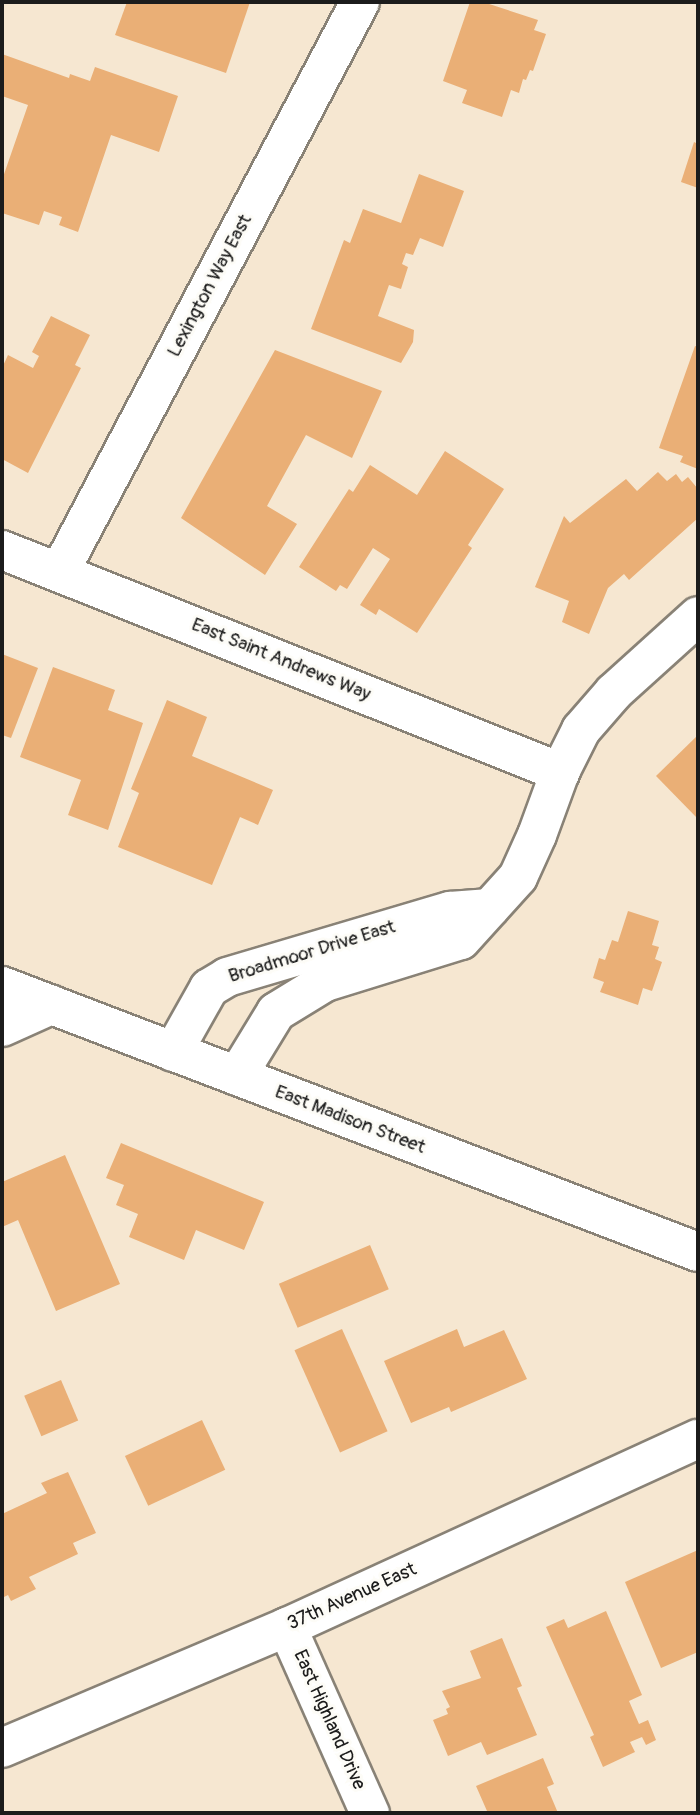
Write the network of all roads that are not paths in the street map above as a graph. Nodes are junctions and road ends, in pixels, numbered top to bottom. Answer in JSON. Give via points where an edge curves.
{"nodes":[{"id":1,"x":360,"y":2,"type":"edge"},
{"id":2,"x":2,"y":550,"type":"edge"},
{"id":3,"x":60,"y":570,"type":"junction"},
{"id":4,"x":698,"y":616,"type":"edge"},
{"id":5,"x":560,"y":772,"type":"junction"},
{"id":6,"x":489,"y":908,"type":"junction"},
{"id":7,"x":2,"y":986,"type":"edge"},
{"id":8,"x":51,"y":1004,"type":"junction"},
{"id":9,"x":2,"y":1027,"type":"edge"},
{"id":10,"x":173,"y":1052,"type":"junction"},
{"id":11,"x":237,"y":1076,"type":"junction"},
{"id":12,"x":698,"y":1252,"type":"edge"},
{"id":13,"x":698,"y":1439,"type":"edge"},
{"id":14,"x":287,"y":1627,"type":"junction"},
{"id":15,"x":2,"y":1748,"type":"edge"},
{"id":16,"x":370,"y":1813,"type":"edge"}],
"edges":[{"from":1,"to":3,"type":"street","name":"Lexington Way East"},
{"from":2,"to":3,"type":"street","name":"East Saint Andrews Way"},
{"from":3,"to":5,"type":"street","name":"East Saint Andrews Way"},
{"from":4,"to":5,"type":"street","name":"Broadmoor Drive East","via":[[614,692],[581,730]]},
{"from":5,"to":6,"type":"street","name":"Broadmoor Drive East","via":[[518,877]]},
{"from":6,"to":10,"type":"street","name":"Broadmoor Drive East","via":[[450,911],[227,977],[209,988]]},
{"from":6,"to":11,"type":"street","name":"Broadmoor Drive East","via":[[461,940],[325,982],[276,1012]]},
{"from":7,"to":8,"type":"street","name":"East Madison Street"},
{"from":8,"to":9,"type":"street"},
{"from":8,"to":10,"type":"street","name":"East Madison Street"},
{"from":10,"to":11,"type":"street","name":"East Madison Street"},
{"from":11,"to":12,"type":"street","name":"East Madison Street"},
{"from":13,"to":14,"type":"street","name":"37th Avenue East"},
{"from":14,"to":15,"type":"street","name":"37th Avenue East"},
{"from":14,"to":16,"type":"street","name":"East Highland Drive"}]}
